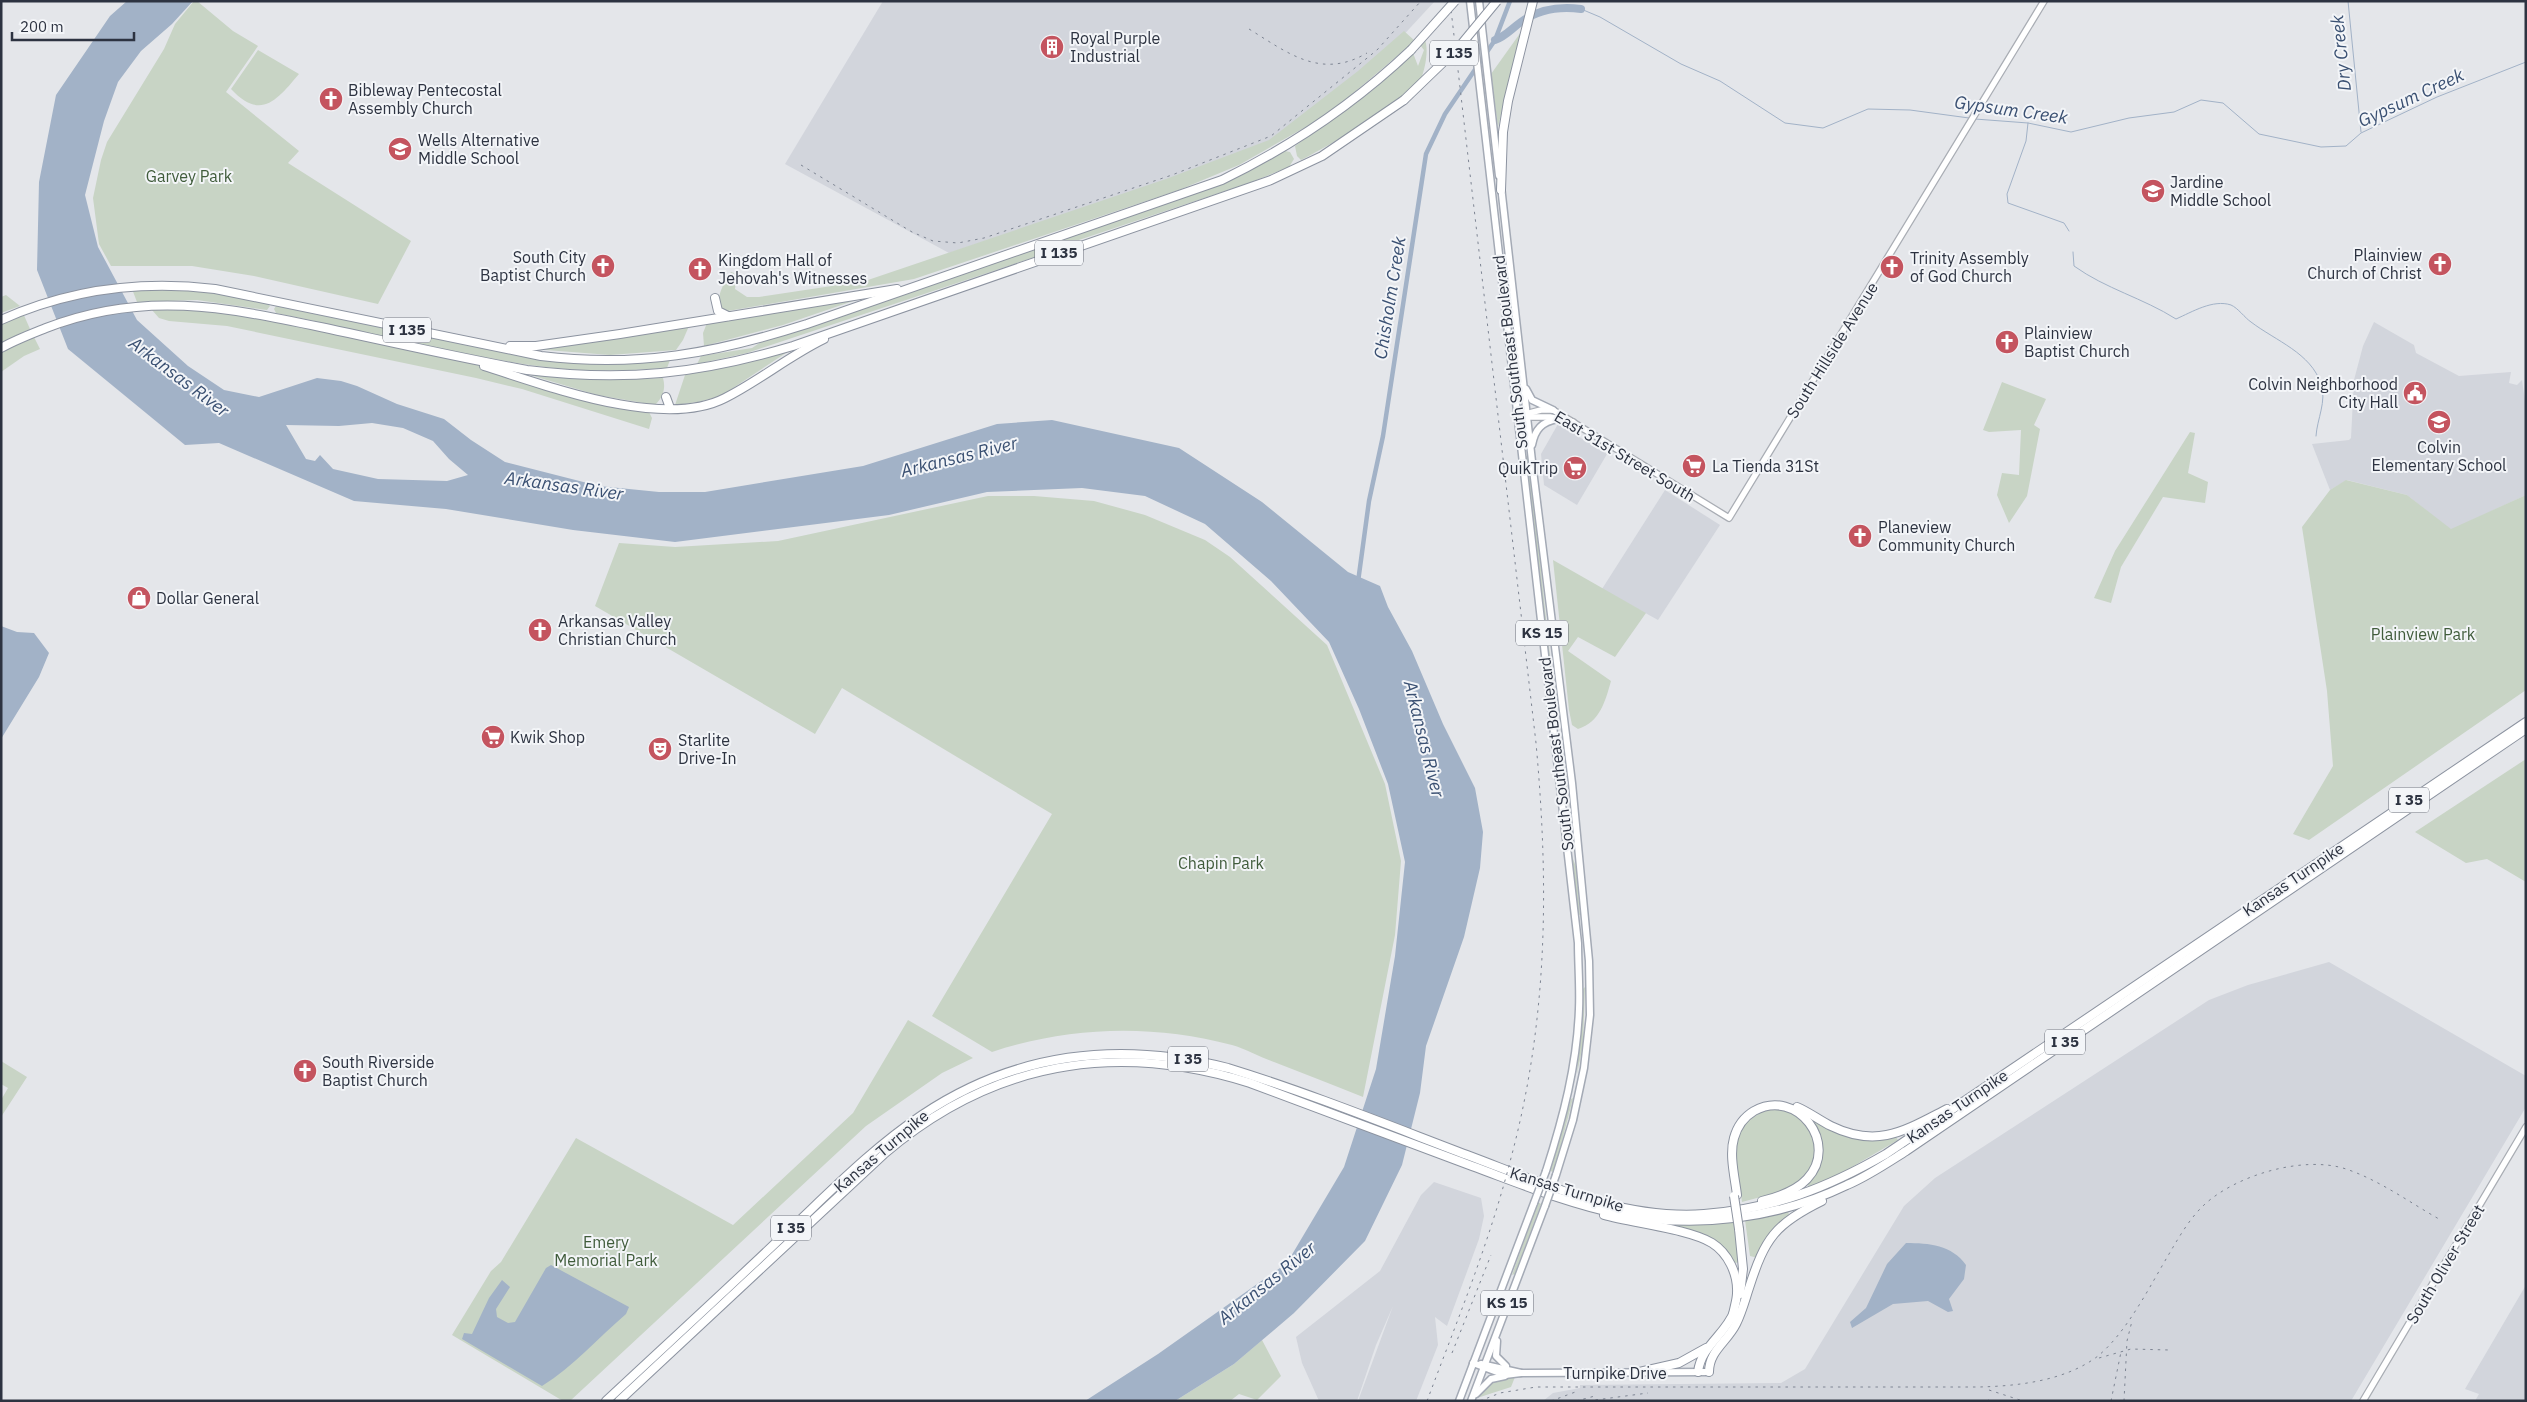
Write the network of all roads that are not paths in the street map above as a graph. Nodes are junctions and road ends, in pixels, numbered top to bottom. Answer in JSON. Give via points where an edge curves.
{"nodes":[{"id":1,"x":1454,"y":1,"type":"edge"},
{"id":2,"x":1470,"y":1,"type":"edge"},
{"id":3,"x":1479,"y":1,"type":"edge"},
{"id":4,"x":1497,"y":1,"type":"edge"},
{"id":5,"x":2044,"y":1,"type":"edge"},
{"id":6,"x":1532,"y":4,"type":"edge"},
{"id":7,"x":1501,"y":190,"type":"junction"},
{"id":8,"x":928,"y":283,"type":"junction"},
{"id":9,"x":715,"y":298,"type":"dead end"},
{"id":10,"x":728,"y":316,"type":"junction"},
{"id":11,"x":1,"y":320,"type":"edge"},
{"id":12,"x":852,"y":325,"type":"junction"},
{"id":13,"x":458,"y":340,"type":"junction"},
{"id":14,"x":1,"y":348,"type":"edge"},
{"id":15,"x":442,"y":353,"type":"junction"},
{"id":16,"x":1524,"y":384,"type":"junction"},
{"id":17,"x":666,"y":398,"type":"dead end"},
{"id":18,"x":670,"y":408,"type":"junction"},
{"id":19,"x":1553,"y":410,"type":"junction"},
{"id":20,"x":1527,"y":415,"type":"junction"},
{"id":21,"x":1518,"y":416,"type":"junction"},
{"id":22,"x":1557,"y":419,"type":"junction"},
{"id":23,"x":1573,"y":422,"type":"junction"},
{"id":24,"x":1531,"y":454,"type":"junction"},
{"id":25,"x":1729,"y":518,"type":"joint"},
{"id":26,"x":2526,"y":722,"type":"edge"},
{"id":27,"x":2526,"y":729,"type":"edge"},
{"id":28,"x":1965,"y":1100,"type":"junction"},
{"id":29,"x":1342,"y":1113,"type":"junction"},
{"id":30,"x":2526,"y":1127,"type":"edge"},
{"id":31,"x":1871,"y":1172,"type":"junction"},
{"id":32,"x":1736,"y":1196,"type":"junction"},
{"id":33,"x":1560,"y":1198,"type":"junction"},
{"id":34,"x":1632,"y":1208,"type":"junction"},
{"id":35,"x":1740,"y":1229,"type":"junction"},
{"id":36,"x":1749,"y":1285,"type":"junction"},
{"id":37,"x":1733,"y":1315,"type":"junction"},
{"id":38,"x":1496,"y":1334,"type":"junction"},
{"id":39,"x":1708,"y":1347,"type":"junction"},
{"id":40,"x":1473,"y":1363,"type":"junction"},
{"id":41,"x":1484,"y":1366,"type":"junction"},
{"id":42,"x":1512,"y":1369,"type":"junction"},
{"id":43,"x":1698,"y":1372,"type":"junction"},
{"id":44,"x":1709,"y":1372,"type":"joint"},
{"id":45,"x":1521,"y":1373,"type":"junction"},
{"id":46,"x":1635,"y":1373,"type":"junction"},
{"id":47,"x":1505,"y":1376,"type":"junction"},
{"id":48,"x":606,"y":1401,"type":"edge"},
{"id":49,"x":619,"y":1401,"type":"edge"},
{"id":50,"x":1459,"y":1401,"type":"edge"},
{"id":51,"x":1471,"y":1401,"type":"edge"},
{"id":52,"x":2363,"y":1401,"type":"edge"}],
"edges":[{"from":1,"to":8,"type":"highway","number":"I 135","bridge":true,"via":[[1411,50],[1358,97],[1288,146],[1184,194]]},
{"from":2,"to":21,"type":"main road","name":"South Southeast Boulevard","number":"KS 15"},
{"from":3,"to":7,"type":"main road","name":"South Southeast Boulevard"},
{"from":4,"to":12,"type":"highway","number":"I 135","bridge":true,"via":[[1460,47],[1404,100],[1322,156],[1271,180]]},
{"from":5,"to":25,"type":"main road","name":"South Hillside Avenue"},
{"from":6,"to":7,"type":"highway","via":[[1507,108]]},
{"from":7,"to":16,"type":"main road","name":"South Southeast Boulevard","number":"KS 15"},
{"from":8,"to":10,"type":"highway"},
{"from":8,"to":13,"type":"highway","number":"I 135","via":[[761,339],[704,353],[627,360],[561,358]]},
{"from":9,"to":10,"type":"highway","via":[[718,311]]},
{"from":10,"to":13,"type":"highway","via":[[536,346]]},
{"from":11,"to":13,"type":"highway","number":"I 135","via":[[22,310],[87,291],[145,285],[215,289]]},
{"from":12,"to":15,"type":"highway","number":"I 135","via":[[747,360],[697,370],[629,376],[560,374]]},
{"from":12,"to":18,"type":"highway","via":[[784,361],[725,399],[676,410]]},
{"from":14,"to":15,"type":"highway","number":"I 135","via":[[98,313],[150,305],[189,305],[226,308]]},
{"from":15,"to":18,"type":"highway","via":[[586,398],[661,410]]},
{"from":16,"to":19,"type":"main road","via":[[1532,400]]},
{"from":16,"to":20,"type":"main road","name":"South Southeast Boulevard","number":"KS 15"},
{"from":17,"to":18,"type":"highway"},
{"from":19,"to":20,"type":"main road","name":"East 31st Street South"},
{"from":19,"to":23,"type":"main road","name":"East 31st Street South"},
{"from":20,"to":21,"type":"main road"},
{"from":20,"to":22,"type":"main road"},
{"from":20,"to":24,"type":"main road","name":"South Southeast Boulevard","number":"KS 15"},
{"from":21,"to":40,"type":"main road","name":"South Southeast Boulevard","number":"KS 15","bridge":true,"via":[[1578,943],[1579,1009],[1563,1118]]},
{"from":22,"to":23,"type":"main road"},
{"from":22,"to":24,"type":"main road","via":[[1539,427]]},
{"from":23,"to":25,"type":"main road","name":"East 31st Street South"},
{"from":24,"to":38,"type":"main road","name":"South Southeast Boulevard","number":"KS 15","bridge":true,"via":[[1572,784],[1589,960],[1590,1015],[1584,1068],[1573,1120],[1545,1206]]},
{"from":26,"to":28,"type":"highway","name":"Kansas Turnpike","number":"I 35"},
{"from":27,"to":31,"type":"highway","name":"Kansas Turnpike","number":"I 35"},
{"from":28,"to":32,"type":"highway","via":[[1912,1128],[1882,1137],[1861,1136],[1841,1130],[1788,1104],[1769,1102],[1757,1106],[1739,1119],[1730,1135],[1728,1154]]},
{"from":28,"to":34,"type":"highway","name":"Kansas Turnpike","number":"I 35","via":[[1886,1154],[1844,1178],[1795,1198],[1764,1206],[1703,1214]]},
{"from":29,"to":33,"type":"highway","name":"Kansas Turnpike","number":"I 35","via":[[1445,1156]]},
{"from":29,"to":34,"type":"highway","name":"Kansas Turnpike","number":"I 35","via":[[1567,1192]]},
{"from":29,"to":48,"type":"highway","name":"Kansas Turnpike","number":"I 35","via":[[1228,1068],[1160,1055],[1083,1055],[993,1078],[936,1106],[890,1140]]},
{"from":29,"to":49,"type":"highway","name":"Kansas Turnpike","number":"I 35","via":[[1232,1077],[1136,1061],[1102,1062],[1035,1073],[1000,1084],[946,1110],[892,1147]]},
{"from":30,"to":52,"type":"main road","name":"South Oliver Street"},
{"from":31,"to":33,"type":"highway","name":"Kansas Turnpike","number":"I 35","via":[[1808,1202],[1730,1219],[1675,1221],[1646,1218]]},
{"from":31,"to":36,"type":"highway","via":[[1780,1226],[1762,1251]]},
{"from":32,"to":34,"type":"highway","via":[[1733,1140],[1740,1124],[1752,1112],[1769,1106],[1786,1108],[1802,1115],[1814,1129],[1819,1152],[1814,1170],[1800,1185],[1776,1197],[1734,1207],[1690,1210]]},
{"from":32,"to":35,"type":"highway","bridge":true},
{"from":33,"to":37,"type":"highway","via":[[1598,1213],[1692,1235],[1712,1243],[1734,1272],[1737,1293]]},
{"from":35,"to":36,"type":"highway"},
{"from":35,"to":37,"type":"highway","via":[[1742,1282]]},
{"from":36,"to":44,"type":"highway","via":[[1735,1326],[1711,1356]]},
{"from":37,"to":39,"type":"highway"},
{"from":38,"to":41,"type":"main road","name":"South Southeast Boulevard","number":"KS 15"},
{"from":38,"to":42,"type":"main road","via":[[1496,1356]]},
{"from":39,"to":43,"type":"highway","via":[[1699,1362]]},
{"from":39,"to":46,"type":"highway","via":[[1679,1363]]},
{"from":40,"to":41,"type":"main road","name":"Turnpike Drive"},
{"from":40,"to":50,"type":"main road","name":"South Southeast Boulevard","number":"KS 15"},
{"from":41,"to":42,"type":"main road","name":"Turnpike Drive"},
{"from":41,"to":47,"type":"main road","name":"Turnpike Drive"},
{"from":41,"to":51,"type":"main road","name":"South Southeast Boulevard","number":"KS 15"},
{"from":42,"to":45,"type":"main road","name":"Turnpike Drive"},
{"from":43,"to":44,"type":"main road","name":"Turnpike Drive"},
{"from":43,"to":46,"type":"main road","name":"Turnpike Drive"},
{"from":45,"to":46,"type":"main road","name":"Turnpike Drive"},
{"from":45,"to":47,"type":"main road","name":"Turnpike Drive"},
{"from":47,"to":51,"type":"main road","via":[[1484,1384]]}]}
